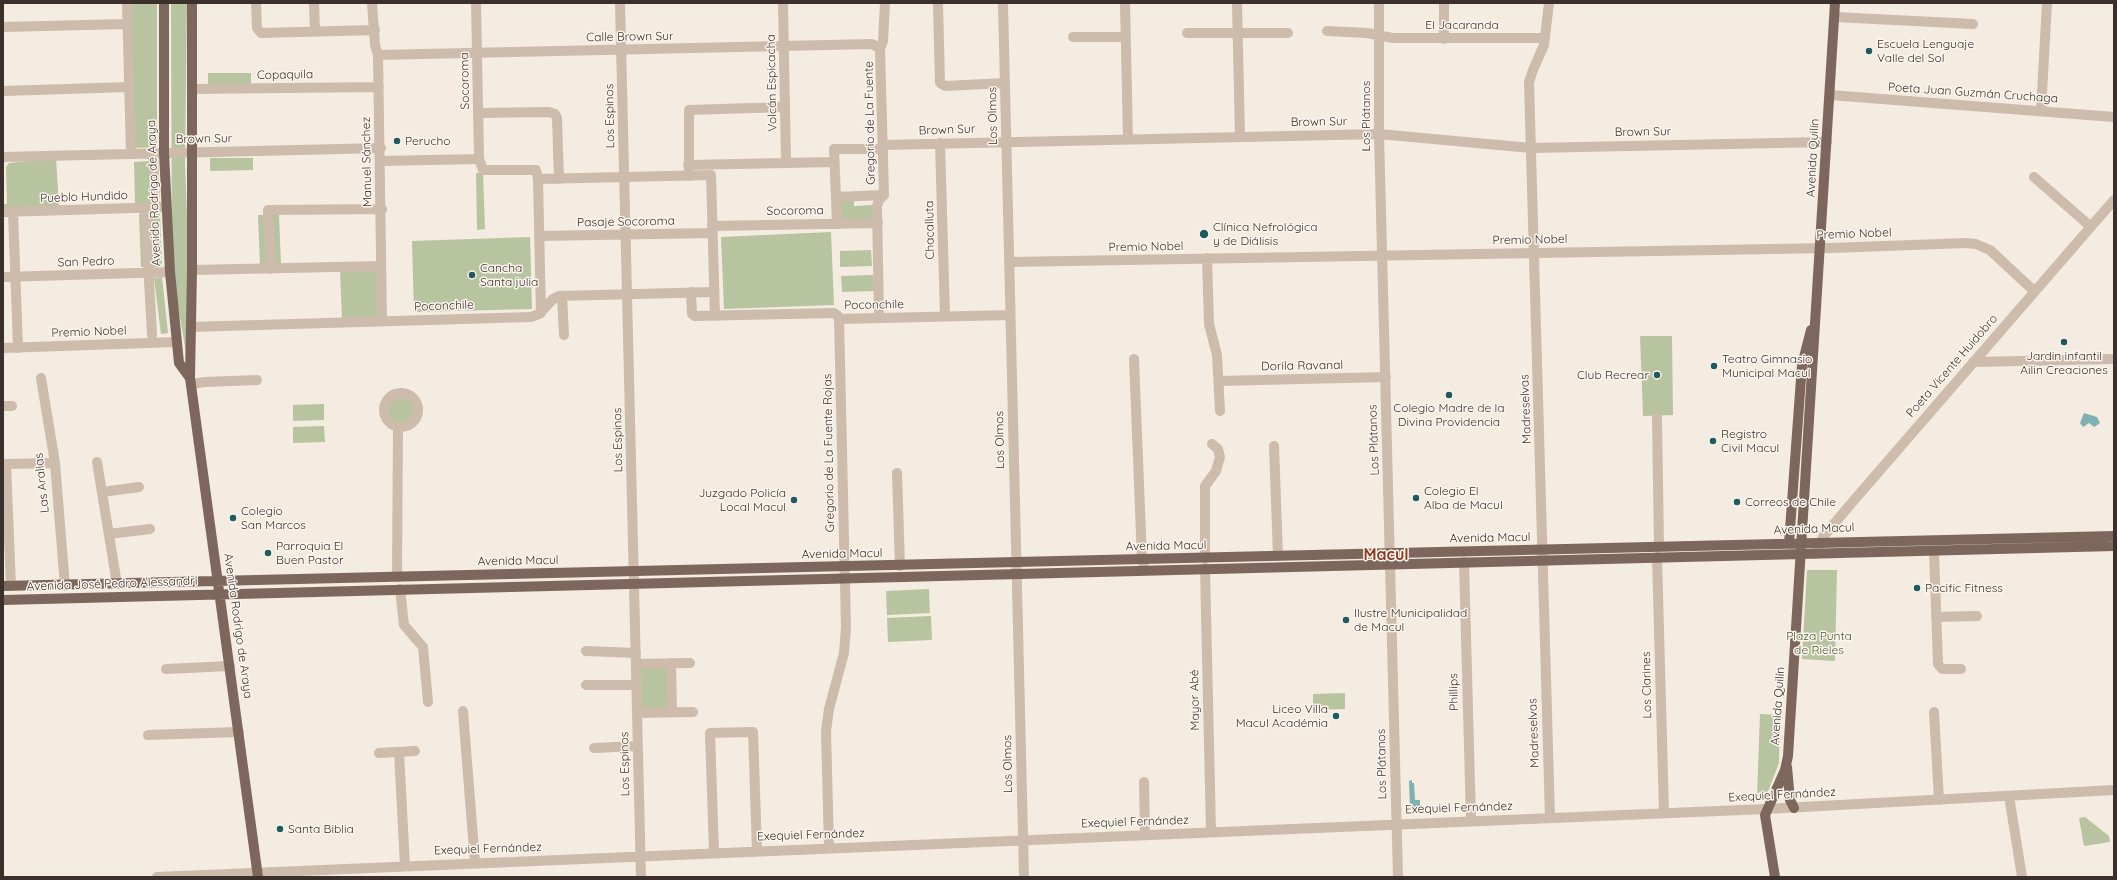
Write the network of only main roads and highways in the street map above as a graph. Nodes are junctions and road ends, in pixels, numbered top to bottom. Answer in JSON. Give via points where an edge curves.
{"nodes":[{"id":1,"x":164,"y":3,"type":"edge"},
{"id":2,"x":192,"y":3,"type":"edge"},
{"id":3,"x":1835,"y":3,"type":"edge"},
{"id":4,"x":1815,"y":315,"type":"junction"},
{"id":5,"x":191,"y":381,"type":"junction"},
{"id":6,"x":1794,"y":462,"type":"junction"},
{"id":7,"x":1807,"y":463,"type":"junction"},
{"id":8,"x":2114,"y":536,"type":"edge"},
{"id":9,"x":1789,"y":543,"type":"junction"},
{"id":10,"x":1802,"y":543,"type":"junction"},
{"id":11,"x":2114,"y":546,"type":"edge"},
{"id":12,"x":1801,"y":554,"type":"junction"},
{"id":13,"x":219,"y":581,"type":"junction"},
{"id":14,"x":7,"y":586,"type":"edge"},
{"id":15,"x":221,"y":594,"type":"junction"},
{"id":16,"x":3,"y":600,"type":"edge"},
{"id":17,"x":1787,"y":763,"type":"junction"},
{"id":18,"x":1794,"y":808,"type":"road end"},
{"id":19,"x":258,"y":874,"type":"edge"},
{"id":20,"x":1775,"y":877,"type":"edge"}],
"edges":[{"from":1,"to":5,"type":"main road","name":"Avenida Rodrigo de Araya","via":[[164,153],[170,272],[179,363]]},
{"from":2,"to":5,"type":"main road","name":"Avenida Rodrigo de Araya"},
{"from":3,"to":4,"type":"main road","name":"Avenida Quilín"},
{"from":4,"to":6,"type":"main road","name":"Avenida Quilín","via":[[1802,365]]},
{"from":4,"to":7,"type":"main road","name":"Avenida Quilín"},
{"from":5,"to":13,"type":"main road","name":"Avenida Rodrigo de Araya"},
{"from":6,"to":7,"type":"main road"},
{"from":6,"to":9,"type":"main road","name":"Avenida Quilín"},
{"from":7,"to":10,"type":"main road","name":"Avenida Quilín"},
{"from":8,"to":10,"type":"main road","name":"Avenida Macul"},
{"from":9,"to":10,"type":"main road","name":"Avenida Macul"},
{"from":9,"to":13,"type":"main road","name":"Avenida Macul"},
{"from":10,"to":12,"type":"main road","name":"Avenida Quilín"},
{"from":11,"to":12,"type":"main road","name":"Avenida Macul"},
{"from":12,"to":15,"type":"main road","name":"Avenida Macul"},
{"from":12,"to":17,"type":"main road","name":"Avenida Quilín"},
{"from":13,"to":14,"type":"main road","name":"Avenida José Pedro Alessandri"},
{"from":13,"to":15,"type":"main road","name":"Avenida Rodrigo de Araya"},
{"from":15,"to":16,"type":"main road","name":"Avenida José Pedro Alessandri"},
{"from":15,"to":19,"type":"main road","name":"Avenida Rodrigo de Araya"},
{"from":17,"to":18,"type":"main road","via":[[1790,800]]},
{"from":17,"to":20,"type":"main road","name":"Avenida Quilín","via":[[1779,786],[1766,809],[1765,818]]}]}
